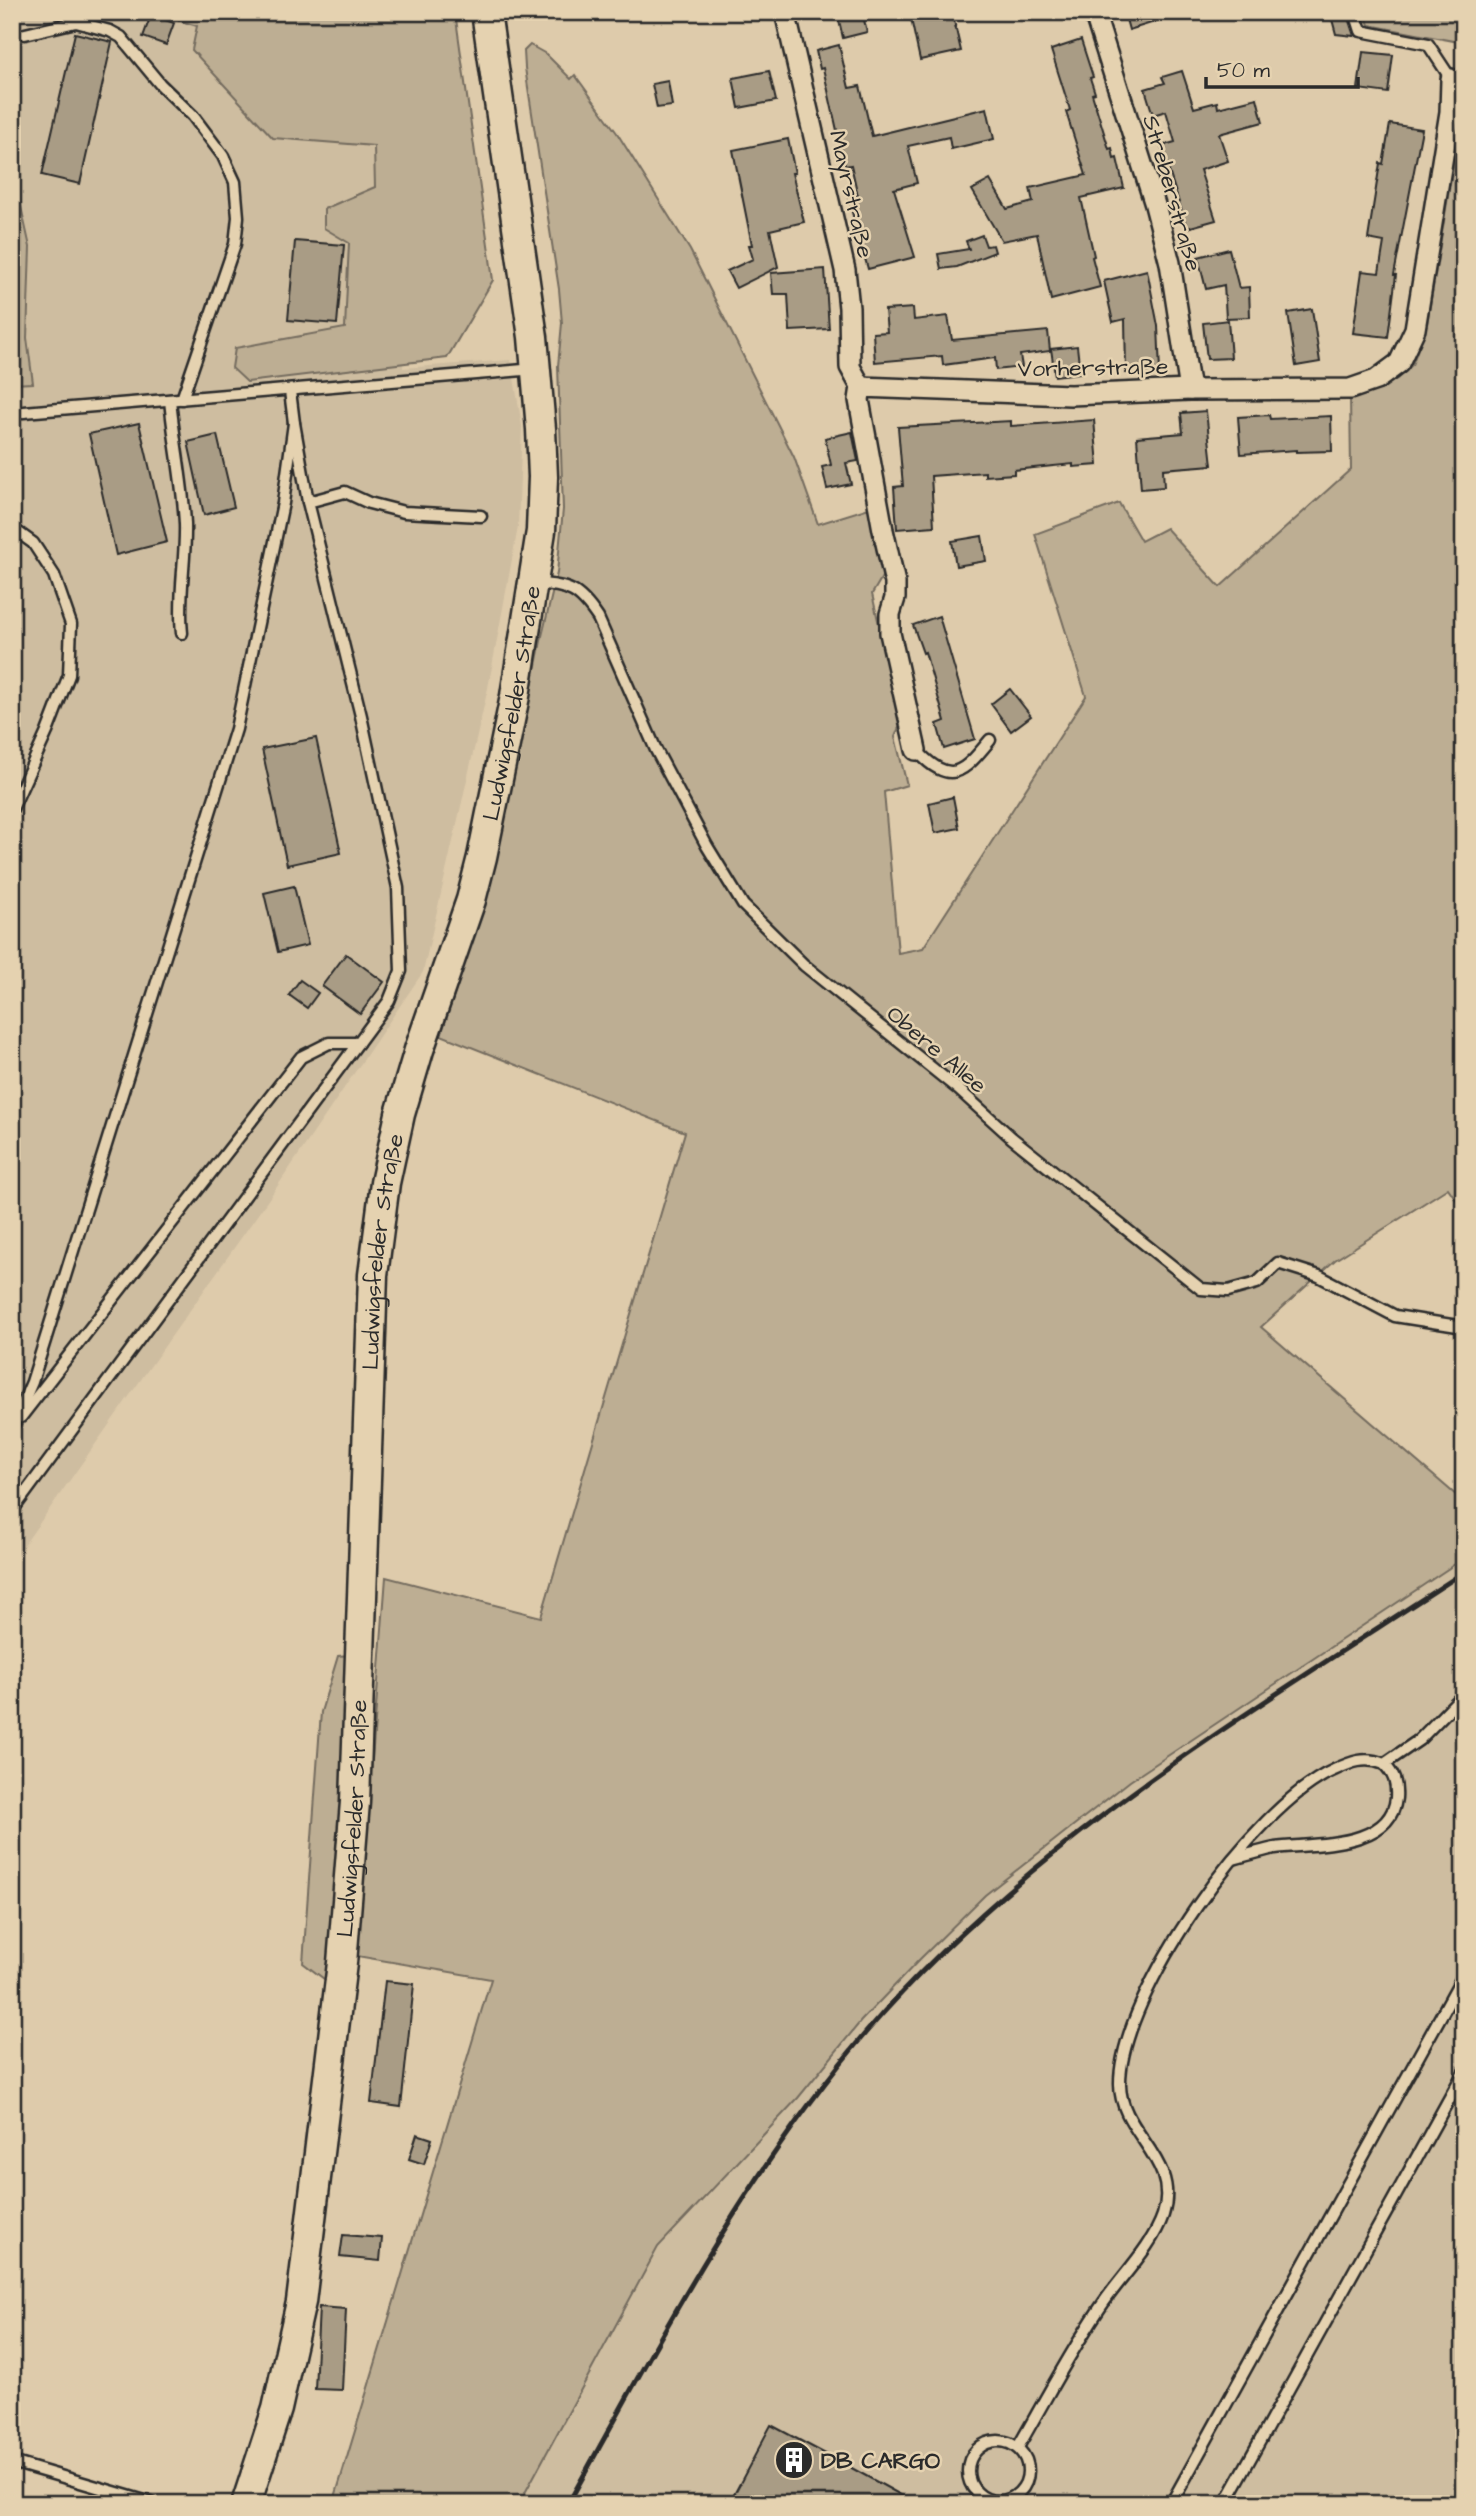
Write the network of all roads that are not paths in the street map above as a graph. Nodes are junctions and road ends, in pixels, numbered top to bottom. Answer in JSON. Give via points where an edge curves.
{"nodes":[{"id":1,"x":785,"y":12,"type":"edge"},
{"id":2,"x":1094,"y":12,"type":"edge"},
{"id":3,"x":1355,"y":12,"type":"edge"},
{"id":4,"x":493,"y":14,"type":"edge"},
{"id":5,"x":25,"y":34,"type":"dead end"},
{"id":6,"x":1451,"y":79,"type":"joint"},
{"id":7,"x":536,"y":369,"type":"junction"},
{"id":8,"x":861,"y":387,"type":"junction"},
{"id":9,"x":1190,"y":390,"type":"junction"},
{"id":10,"x":290,"y":391,"type":"junction"},
{"id":11,"x":170,"y":400,"type":"junction"},
{"id":12,"x":182,"y":400,"type":"junction"},
{"id":13,"x":12,"y":413,"type":"edge"},
{"id":14,"x":294,"y":423,"type":"junction"},
{"id":15,"x":308,"y":502,"type":"junction"},
{"id":16,"x":481,"y":516,"type":"dead end"},
{"id":17,"x":12,"y":528,"type":"edge"},
{"id":18,"x":534,"y":583,"type":"junction"},
{"id":19,"x":183,"y":632,"type":"dead end"},
{"id":20,"x":990,"y":740,"type":"dead end"},
{"id":21,"x":916,"y":750,"type":"joint"},
{"id":22,"x":12,"y":809,"type":"edge"},
{"id":23,"x":358,"y":1042,"type":"junction"},
{"id":24,"x":1464,"y":1327,"type":"edge"},
{"id":25,"x":12,"y":1511,"type":"edge"},
{"id":26,"x":1464,"y":1694,"type":"edge"},
{"id":27,"x":1384,"y":1764,"type":"junction"},
{"id":28,"x":1232,"y":1859,"type":"junction"},
{"id":29,"x":1464,"y":1974,"type":"edge"},
{"id":30,"x":1464,"y":2072,"type":"edge"},
{"id":31,"x":1018,"y":2447,"type":"junction"},
{"id":32,"x":12,"y":2462,"type":"edge"},
{"id":33,"x":983,"y":2501,"type":"edge"},
{"id":34,"x":155,"y":2504,"type":"edge"},
{"id":35,"x":246,"y":2504,"type":"edge"},
{"id":36,"x":1171,"y":2504,"type":"edge"},
{"id":37,"x":1225,"y":2504,"type":"edge"}],
"edges":[{"from":1,"to":8,"type":"street","name":"Mayrstraße","via":[[845,270],[850,368]]},
{"from":2,"to":9,"type":"street","name":"Streberstraße","via":[[1170,263]]},
{"from":3,"to":6,"type":"lane","via":[[1361,31],[1428,44]]},
{"from":4,"to":7,"type":"street","name":"Ludwigsfelder Straße"},
{"from":5,"to":12,"type":"lane","via":[[76,22],[121,37],[193,117],[223,156],[235,181],[238,217],[234,244]]},
{"from":6,"to":9,"type":"street","name":"Vorherstraße","via":[[1450,112],[1415,329],[1399,363],[1376,380],[1350,388]]},
{"from":7,"to":10,"type":"lane"},
{"from":7,"to":18,"type":"street","name":"Ludwigsfelder Straße","via":[[543,477]]},
{"from":8,"to":9,"type":"street","name":"Vorherstraße","via":[[1070,395]]},
{"from":8,"to":21,"type":"street","via":[[859,400],[895,583],[890,633]]},
{"from":10,"to":12,"type":"lane"},
{"from":10,"to":14,"type":"lane"},
{"from":11,"to":12,"type":"lane"},
{"from":11,"to":13,"type":"lane"},
{"from":11,"to":19,"type":"lane","via":[[184,503]]},
{"from":14,"to":15,"type":"lane"},
{"from":14,"to":23,"type":"lane","via":[[284,503],[236,729],[32,1382],[12,1428],[301,1057],[329,1043]]},
{"from":15,"to":16,"type":"lane","via":[[345,492],[404,512]]},
{"from":15,"to":23,"type":"lane","via":[[398,888],[401,971],[389,1001]]},
{"from":17,"to":22,"type":"lane","via":[[33,544],[54,575],[71,624],[69,675]]},
{"from":18,"to":24,"type":"lane","name":"Obere Allee","via":[[572,590],[585,598],[598,618],[656,750],[743,905],[804,965],[1200,1289],[1228,1291],[1257,1283],[1278,1263],[1318,1276],[1395,1316]]},
{"from":18,"to":35,"type":"street","name":"Ludwigsfelder Straße","via":[[482,857],[400,1114],[379,1219],[373,1275],[356,1788],[342,1962],[298,2315],[277,2409]]},
{"from":20,"to":21,"type":"lane","via":[[967,768],[952,773],[930,765]]},
{"from":23,"to":25,"type":"lane"},
{"from":26,"to":27,"type":"lane","via":[[1419,1740]]},
{"from":27,"to":28,"type":"lane","via":[[1372,1759],[1354,1761],[1321,1776],[1270,1817]]},
{"from":27,"to":28,"type":"lane","via":[[1393,1773],[1396,1789],[1395,1808],[1382,1826],[1356,1838],[1275,1848]]},
{"from":28,"to":31,"type":"lane","via":[[1168,1952],[1125,2047],[1119,2085],[1126,2111],[1163,2171],[1163,2214],[1149,2241],[1102,2304]]},
{"from":29,"to":36,"type":"lane"},
{"from":30,"to":37,"type":"lane"},
{"from":31,"to":33,"type":"lane","via":[[1028,2467],[1023,2488],[1006,2501]]},
{"from":31,"to":33,"type":"lane","via":[[990,2441],[977,2448],[969,2460],[967,2475]]},
{"from":32,"to":34,"type":"lane"}]}
